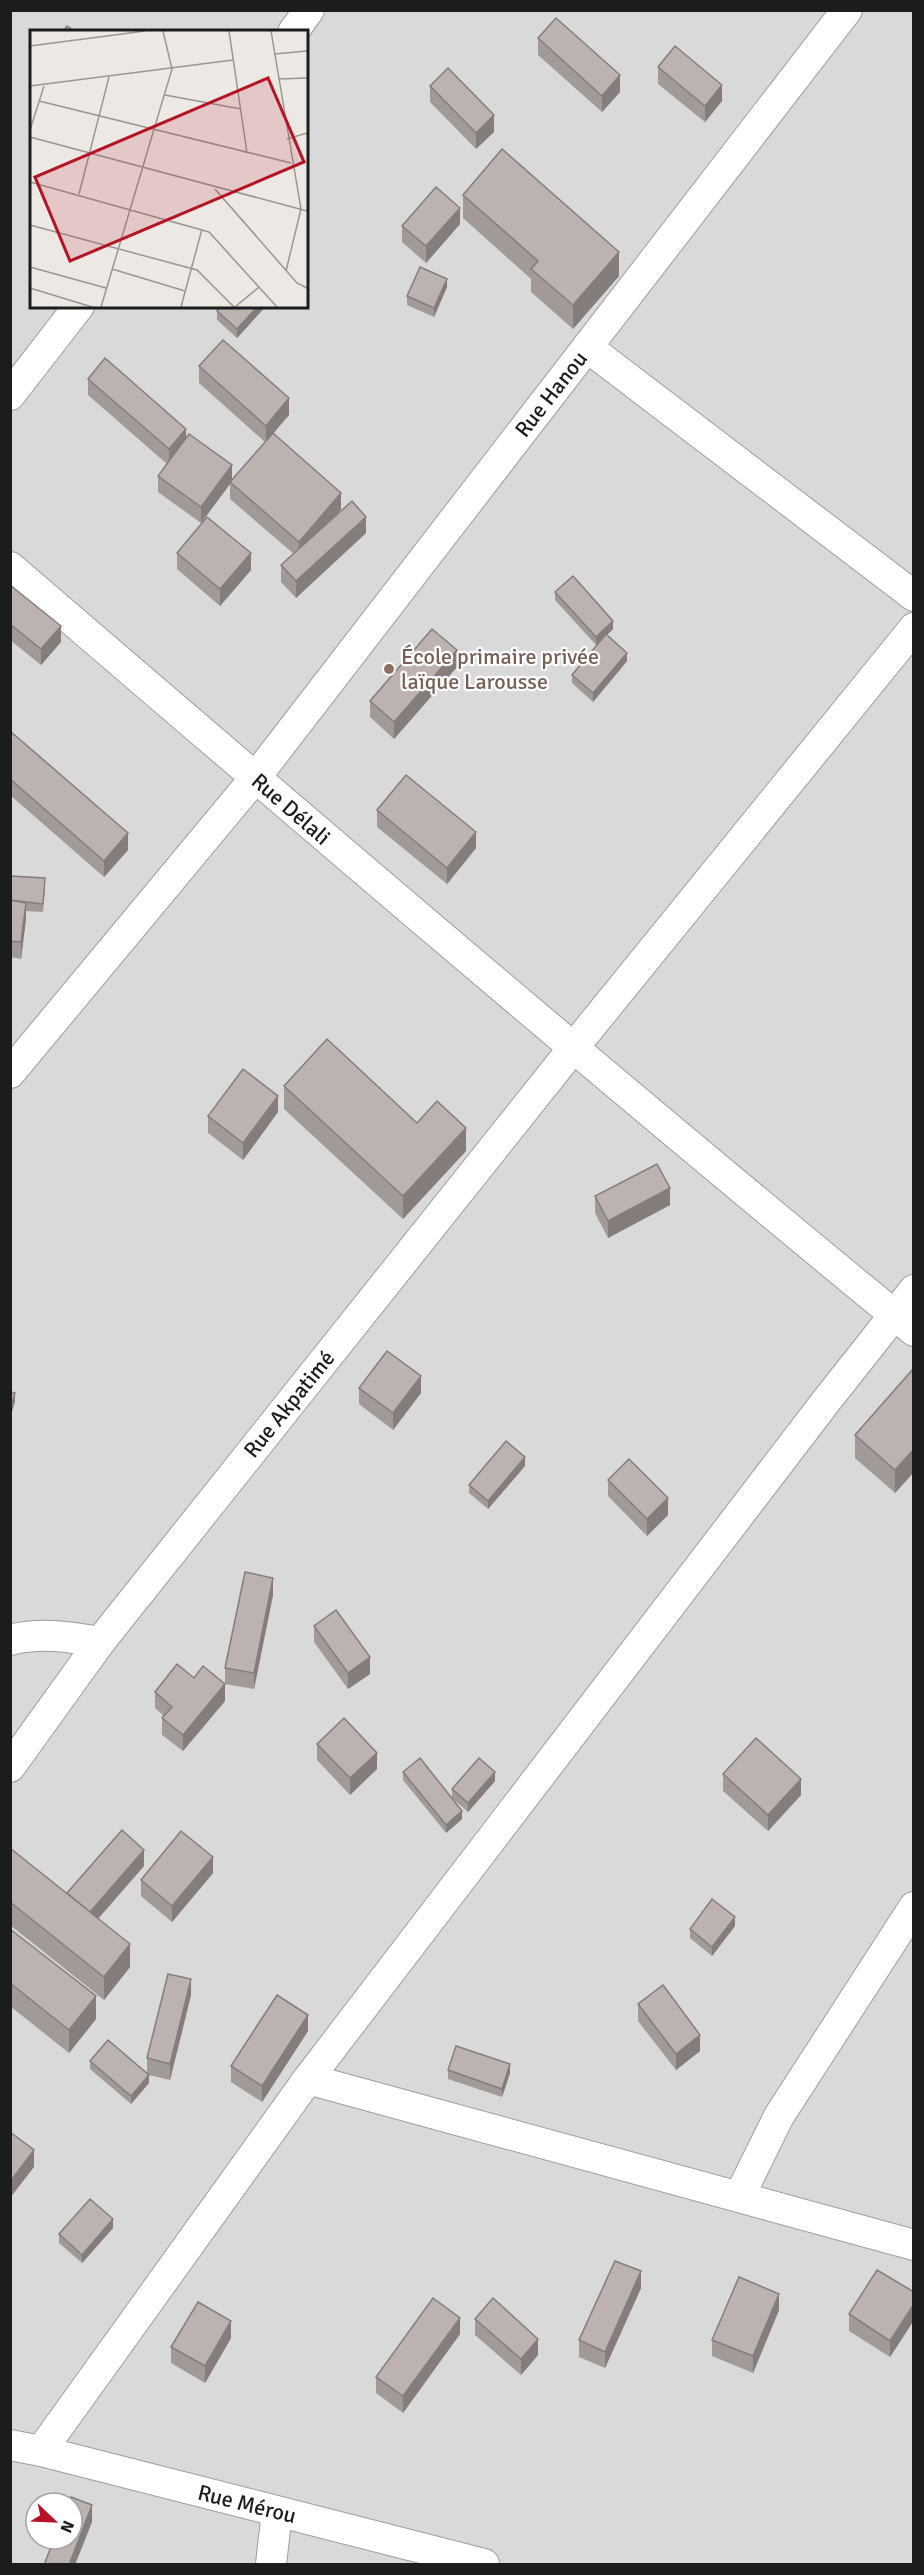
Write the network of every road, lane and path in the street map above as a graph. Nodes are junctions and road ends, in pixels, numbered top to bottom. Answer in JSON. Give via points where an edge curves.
{"nodes":[{"id":1,"x":309,"y":10,"type":"edge"},
{"id":2,"x":847,"y":10,"type":"edge"},
{"id":3,"x":294,"y":30,"type":"edge"},
{"id":4,"x":77,"y":308,"type":"edge"},
{"id":5,"x":587,"y":347,"type":"junction"},
{"id":6,"x":10,"y":395,"type":"edge"},
{"id":7,"x":10,"y":567,"type":"edge"},
{"id":8,"x":914,"y":596,"type":"edge"},
{"id":9,"x":914,"y":628,"type":"edge"},
{"id":10,"x":255,"y":778,"type":"junction"},
{"id":11,"x":574,"y":1047,"type":"junction"},
{"id":12,"x":10,"y":1073,"type":"edge"},
{"id":13,"x":914,"y":1290,"type":"edge"},
{"id":14,"x":904,"y":1323,"type":"edge"},
{"id":15,"x":10,"y":1640,"type":"edge"},
{"id":16,"x":100,"y":1642,"type":"junction"},
{"id":17,"x":10,"y":1767,"type":"edge"},
{"id":18,"x":914,"y":1907,"type":"edge"},
{"id":19,"x":308,"y":2079,"type":"junction"},
{"id":20,"x":739,"y":2197,"type":"junction"},
{"id":21,"x":914,"y":2245,"type":"edge"},
{"id":22,"x":10,"y":2445,"type":"edge"},
{"id":23,"x":41,"y":2451,"type":"junction"},
{"id":24,"x":277,"y":2512,"type":"junction"},
{"id":25,"x":271,"y":2565,"type":"edge"},
{"id":26,"x":484,"y":2565,"type":"edge"}],
"edges":[{"from":1,"to":3,"type":"street"},
{"from":2,"to":5,"type":"street","name":"Rue Hanou"},
{"from":4,"to":6,"type":"street"},
{"from":5,"to":8,"type":"street"},
{"from":5,"to":10,"type":"street","name":"Rue Hanou"},
{"from":7,"to":10,"type":"street","name":"Rue Délali"},
{"from":9,"to":11,"type":"street","name":"Rue Akpatimé"},
{"from":10,"to":11,"type":"street","name":"Rue Délali"},
{"from":10,"to":12,"type":"street","name":"Rue Hanou"},
{"from":11,"to":14,"type":"street","name":"Rue Délali"},
{"from":11,"to":16,"type":"street","name":"Rue Akpatimé"},
{"from":13,"to":14,"type":"street"},
{"from":14,"to":19,"type":"street","via":[[827,1400]]},
{"from":15,"to":16,"type":"street","via":[[53,1635]]},
{"from":16,"to":17,"type":"street","name":"Rue Akpatimé"},
{"from":18,"to":20,"type":"street","via":[[778,2116]]},
{"from":19,"to":20,"type":"street"},
{"from":19,"to":23,"type":"street"},
{"from":20,"to":21,"type":"street"},
{"from":22,"to":23,"type":"street","name":"Rue Mérou"},
{"from":23,"to":24,"type":"street","name":"Rue Mérou"},
{"from":24,"to":25,"type":"street"},
{"from":24,"to":26,"type":"street","name":"Rue Mérou"}]}
